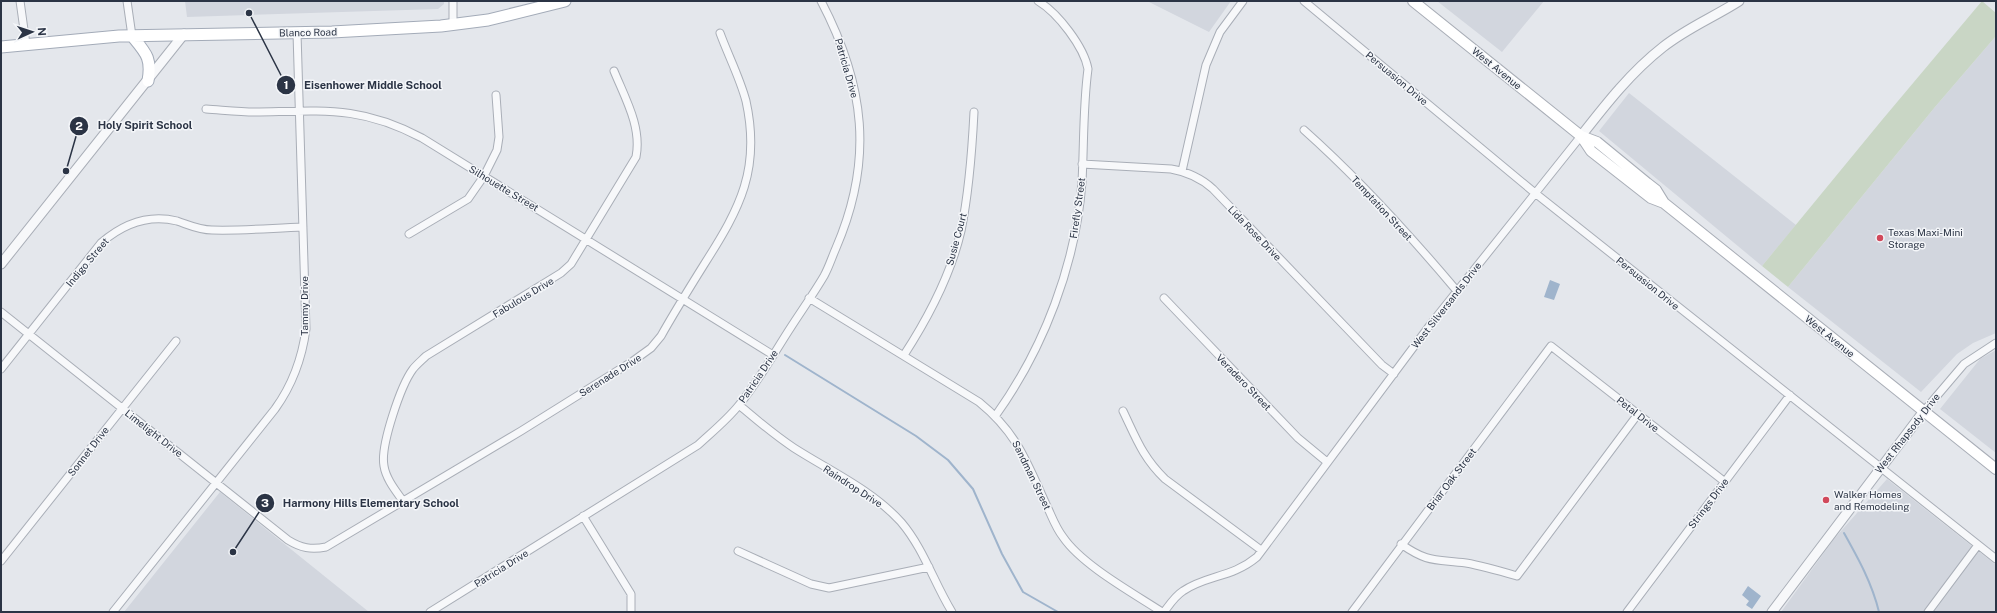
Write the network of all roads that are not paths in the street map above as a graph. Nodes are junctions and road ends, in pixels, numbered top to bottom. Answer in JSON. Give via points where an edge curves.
{"nodes":[{"id":1,"x":20,"y":1,"type":"edge"},
{"id":2,"x":127,"y":1,"type":"edge"},
{"id":3,"x":453,"y":1,"type":"edge"},
{"id":4,"x":565,"y":1,"type":"edge"},
{"id":5,"x":821,"y":1,"type":"edge"},
{"id":6,"x":1038,"y":1,"type":"edge"},
{"id":7,"x":1243,"y":1,"type":"edge"},
{"id":8,"x":1304,"y":1,"type":"edge"},
{"id":9,"x":1413,"y":1,"type":"edge"},
{"id":10,"x":1739,"y":1,"type":"edge"},
{"id":11,"x":453,"y":25,"type":"junction"},
{"id":12,"x":297,"y":33,"type":"junction"},
{"id":13,"x":720,"y":33,"type":"dead end"},
{"id":14,"x":184,"y":34,"type":"junction"},
{"id":15,"x":132,"y":36,"type":"junction"},
{"id":16,"x":26,"y":44,"type":"junction"},
{"id":17,"x":1,"y":47,"type":"edge"},
{"id":18,"x":614,"y":71,"type":"dead end"},
{"id":19,"x":148,"y":81,"type":"junction"},
{"id":20,"x":496,"y":95,"type":"dead end"},
{"id":21,"x":206,"y":109,"type":"dead end"},
{"id":22,"x":300,"y":111,"type":"junction"},
{"id":23,"x":974,"y":112,"type":"dead end"},
{"id":24,"x":1304,"y":130,"type":"dead end"},
{"id":25,"x":1581,"y":136,"type":"junction"},
{"id":26,"x":1082,"y":164,"type":"junction"},
{"id":27,"x":1182,"y":171,"type":"junction"},
{"id":28,"x":484,"y":176,"type":"junction"},
{"id":29,"x":1535,"y":193,"type":"junction"},
{"id":30,"x":303,"y":227,"type":"junction"},
{"id":31,"x":409,"y":234,"type":"dead end"},
{"id":32,"x":587,"y":239,"type":"junction"},
{"id":33,"x":1,"y":264,"type":"edge"},
{"id":34,"x":1457,"y":291,"type":"junction"},
{"id":35,"x":809,"y":298,"type":"junction"},
{"id":36,"x":1164,"y":298,"type":"dead end"},
{"id":37,"x":682,"y":300,"type":"junction"},
{"id":38,"x":1,"y":312,"type":"edge"},
{"id":39,"x":29,"y":334,"type":"junction"},
{"id":40,"x":176,"y":341,"type":"dead end"},
{"id":41,"x":1996,"y":343,"type":"edge"},
{"id":42,"x":1551,"y":346,"type":"joint"},
{"id":43,"x":773,"y":355,"type":"junction"},
{"id":44,"x":904,"y":355,"type":"junction"},
{"id":45,"x":1,"y":369,"type":"edge"},
{"id":46,"x":1394,"y":374,"type":"junction"},
{"id":47,"x":1790,"y":395,"type":"junction"},
{"id":48,"x":739,"y":405,"type":"junction"},
{"id":49,"x":122,"y":408,"type":"junction"},
{"id":50,"x":1123,"y":411,"type":"dead end"},
{"id":51,"x":1924,"y":411,"type":"junction"},
{"id":52,"x":1638,"y":414,"type":"junction"},
{"id":53,"x":996,"y":415,"type":"junction"},
{"id":54,"x":1327,"y":462,"type":"junction"},
{"id":55,"x":1881,"y":467,"type":"junction"},
{"id":56,"x":1996,"y":469,"type":"edge"},
{"id":57,"x":217,"y":482,"type":"junction"},
{"id":58,"x":1725,"y":482,"type":"junction"},
{"id":59,"x":403,"y":501,"type":"junction"},
{"id":60,"x":583,"y":516,"type":"junction"},
{"id":61,"x":1401,"y":544,"type":"junction"},
{"id":62,"x":1978,"y":545,"type":"junction"},
{"id":63,"x":310,"y":549,"type":"joint"},
{"id":64,"x":1261,"y":550,"type":"junction"},
{"id":65,"x":738,"y":551,"type":"dead end"},
{"id":66,"x":1996,"y":559,"type":"edge"},
{"id":67,"x":1,"y":560,"type":"edge"},
{"id":68,"x":929,"y":567,"type":"junction"},
{"id":69,"x":114,"y":612,"type":"edge"},
{"id":70,"x":430,"y":612,"type":"edge"},
{"id":71,"x":631,"y":612,"type":"edge"},
{"id":72,"x":952,"y":612,"type":"edge"},
{"id":73,"x":1163,"y":612,"type":"edge"},
{"id":74,"x":1352,"y":612,"type":"edge"},
{"id":75,"x":1627,"y":612,"type":"edge"},
{"id":76,"x":1772,"y":612,"type":"edge"},
{"id":77,"x":1928,"y":612,"type":"edge"}],
"edges":[{"from":1,"to":16,"type":"street"},
{"from":2,"to":15,"type":"street"},
{"from":3,"to":11,"type":"street"},
{"from":4,"to":11,"type":"main road","name":"Blanco Road","via":[[488,20]]},
{"from":5,"to":35,"type":"street","name":"Patricia Drive","via":[[841,43],[855,93],[860,166],[846,225],[824,275]]},
{"from":6,"to":26,"type":"street","name":"Firefly Street","via":[[1060,20],[1083,53],[1088,69]]},
{"from":7,"to":27,"type":"street","via":[[1220,32],[1206,65]]},
{"from":8,"to":29,"type":"street","name":"Persuasion Drive"},
{"from":9,"to":25,"type":"main road","name":"West Avenue"},
{"from":10,"to":25,"type":"street","name":"West Silversands Drive","via":[[1691,28],[1638,68]]},
{"from":11,"to":12,"type":"main road","name":"Blanco Road"},
{"from":12,"to":14,"type":"main road","name":"Blanco Road"},
{"from":12,"to":22,"type":"street","name":"Tammy Drive"},
{"from":13,"to":37,"type":"street","name":"Serenade Drive","via":[[745,99],[750,132],[748,175],[738,208]]},
{"from":14,"to":15,"type":"main road","name":"Blanco Road"},
{"from":14,"to":19,"type":"street"},
{"from":15,"to":16,"type":"main road","name":"Blanco Road"},
{"from":15,"to":19,"type":"main road","via":[[147,54],[150,70]]},
{"from":16,"to":17,"type":"main road","name":"Blanco Road"},
{"from":18,"to":32,"type":"street","name":"Fabulous Drive","via":[[635,124],[638,146],[636,157],[628,172]]},
{"from":19,"to":33,"type":"street"},
{"from":20,"to":28,"type":"street","via":[[499,137],[497,150]]},
{"from":21,"to":22,"type":"street","name":"Silhouette Street"},
{"from":22,"to":28,"type":"street","name":"Silhouette Street","via":[[353,113],[398,126]]},
{"from":22,"to":30,"type":"street","name":"Tammy Drive"},
{"from":23,"to":44,"type":"street","name":"Susie Court","via":[[968,190],[960,232],[942,285]]},
{"from":24,"to":34,"type":"street","name":"Temptation Street","via":[[1329,152],[1425,253]]},
{"from":25,"to":29,"type":"street","name":"West Silversands Drive"},
{"from":25,"to":51,"type":"main road","name":"West Avenue","via":[[1597,142],[1656,190],[1664,203]]},
{"from":26,"to":27,"type":"street","name":"Lida Rose Drive"},
{"from":26,"to":53,"type":"street","name":"Firefly Street","via":[[1080,202],[1071,250],[1057,297],[1044,332],[1009,397]]},
{"from":27,"to":46,"type":"street","name":"Lida Rose Drive","via":[[1197,176],[1208,184],[1382,365]]},
{"from":28,"to":31,"type":"street","via":[[468,199]]},
{"from":28,"to":32,"type":"street","name":"Silhouette Street"},
{"from":29,"to":34,"type":"street","name":"West Silversands Drive"},
{"from":29,"to":47,"type":"street","name":"Persuasion Drive"},
{"from":30,"to":39,"type":"street","name":"Indigo Street","via":[[207,230],[160,219],[128,225],[101,242]]},
{"from":30,"to":57,"type":"street","name":"Tammy Drive","via":[[306,329],[297,371],[275,409]]},
{"from":32,"to":37,"type":"street","name":"Silhouette Street"},
{"from":32,"to":59,"type":"street","name":"Fabulous Drive","via":[[571,264],[561,273],[426,356],[413,369],[386,438],[383,455],[388,477]]},
{"from":34,"to":46,"type":"street","name":"West Silversands Drive"},
{"from":35,"to":43,"type":"street","name":"Patricia Drive"},
{"from":35,"to":44,"type":"street","name":"Sandman Street"},
{"from":36,"to":54,"type":"street","name":"Veradero Street","via":[[1298,438]]},
{"from":37,"to":43,"type":"street","name":"Silhouette Street"},
{"from":37,"to":59,"type":"street","name":"Serenade Drive","via":[[654,344],[633,361]]},
{"from":38,"to":39,"type":"street","name":"Limelight Drive"},
{"from":39,"to":45,"type":"street","name":"Indigo Street"},
{"from":39,"to":49,"type":"street","name":"Limelight Drive"},
{"from":40,"to":49,"type":"street","name":"Sonnet Drive"},
{"from":41,"to":51,"type":"street","name":"West Rhapsody Drive","via":[[1964,364]]},
{"from":42,"to":52,"type":"street","name":"Petal Drive"},
{"from":42,"to":61,"type":"street","name":"Briar Oak Street"},
{"from":43,"to":48,"type":"street","name":"Patricia Drive"},
{"from":44,"to":53,"type":"street","name":"Sandman Street"},
{"from":46,"to":54,"type":"street","name":"West Silversands Drive"},
{"from":47,"to":55,"type":"street","name":"Persuasion Drive"},
{"from":47,"to":58,"type":"street","name":"Strings Drive"},
{"from":48,"to":60,"type":"street","name":"Patricia Drive","via":[[698,445]]},
{"from":48,"to":68,"type":"street","name":"Raindrop Drive","via":[[793,448],[881,503],[902,523]]},
{"from":49,"to":57,"type":"street","name":"Limelight Drive"},
{"from":49,"to":67,"type":"street","name":"Sonnet Drive"},
{"from":50,"to":64,"type":"street","via":[[1142,453],[1152,467]]},
{"from":51,"to":55,"type":"street","name":"West Rhapsody Drive"},
{"from":51,"to":56,"type":"main road","name":"West Avenue"},
{"from":52,"to":58,"type":"street","name":"Petal Drive"},
{"from":52,"to":61,"type":"street","via":[[1517,576],[1465,563],[1431,560],[1417,555]]},
{"from":53,"to":73,"type":"street","name":"Sandman Street","via":[[1023,452],[1057,528],[1068,545],[1085,561]]},
{"from":54,"to":64,"type":"street","name":"West Silversands Drive"},
{"from":55,"to":62,"type":"street","name":"Persuasion Drive"},
{"from":55,"to":76,"type":"street","name":"West Rhapsody Drive"},
{"from":57,"to":63,"type":"street","name":"Limelight Drive","via":[[288,540],[298,547]]},
{"from":57,"to":69,"type":"street","name":"Tammy Drive"},
{"from":58,"to":75,"type":"street","name":"Strings Drive"},
{"from":59,"to":63,"type":"street","name":"Serenade Drive","via":[[334,544]]},
{"from":60,"to":70,"type":"street","name":"Patricia Drive"},
{"from":60,"to":71,"type":"street","via":[[631,594]]},
{"from":61,"to":74,"type":"street","name":"Briar Oak Street"},
{"from":62,"to":66,"type":"street","name":"Persuasion Drive"},
{"from":62,"to":77,"type":"street"},
{"from":64,"to":73,"type":"street","name":"West Silversands Drive","via":[[1247,565],[1182,591]]},
{"from":65,"to":68,"type":"street","via":[[811,584],[829,588]]},
{"from":68,"to":72,"type":"street","name":"Raindrop Drive"}]}
